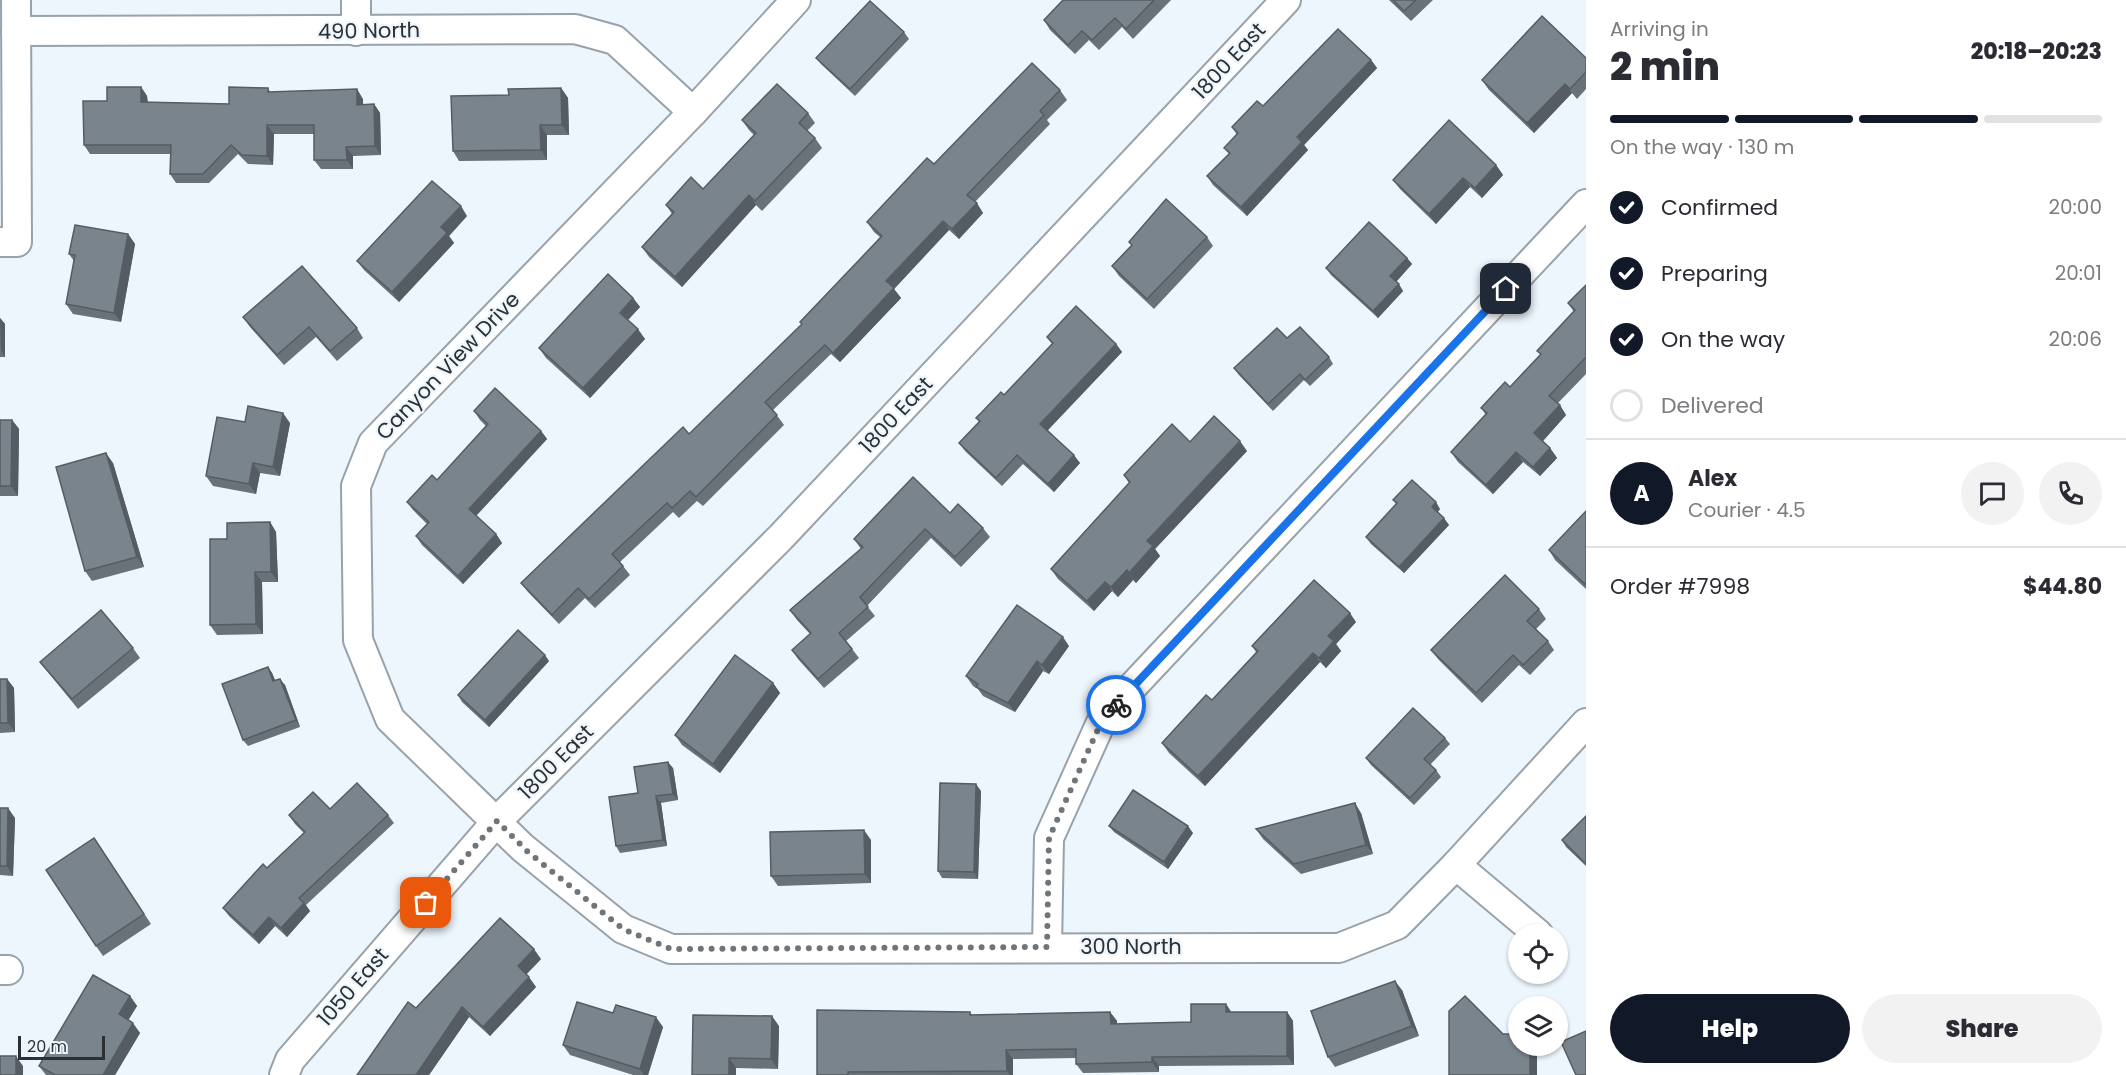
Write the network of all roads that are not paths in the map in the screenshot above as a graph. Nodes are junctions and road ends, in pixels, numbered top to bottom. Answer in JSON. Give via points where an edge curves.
{"nodes":[{"id":1,"x":15,"y":0,"type":"edge"},
{"id":2,"x":357,"y":0,"type":"edge"},
{"id":3,"x":796,"y":0,"type":"edge"},
{"id":4,"x":1286,"y":0,"type":"edge"},
{"id":5,"x":16,"y":31,"type":"junction"},
{"id":6,"x":357,"y":31,"type":"junction"},
{"id":7,"x":693,"y":112,"type":"junction"},
{"id":8,"x":1586,"y":204,"type":"edge"},
{"id":9,"x":8,"y":242,"type":"edge"},
{"id":10,"x":1586,"y":723,"type":"edge"},
{"id":11,"x":497,"y":821,"type":"junction"},
{"id":12,"x":1456,"y":866,"type":"junction"},
{"id":13,"x":1526,"y":924,"type":"edge"},
{"id":14,"x":1047,"y":947,"type":"junction"},
{"id":15,"x":284,"y":1075,"type":"edge"}],
"edges":[{"from":1,"to":5,"type":"street"},
{"from":2,"to":6,"type":"street"},
{"from":3,"to":7,"type":"street","name":"Canyon View Drive"},
{"from":4,"to":11,"type":"street","name":"1800 East","via":[[781,537]]},
{"from":5,"to":6,"type":"street","name":"490 North"},
{"from":5,"to":9,"type":"street"},
{"from":6,"to":7,"type":"street","name":"490 North","via":[[575,29],[615,40]]},
{"from":7,"to":11,"type":"street","name":"Canyon View Drive","via":[[373,443],[356,486],[358,640],[390,719]]},
{"from":8,"to":14,"type":"street","via":[[1103,718],[1049,838]]},
{"from":10,"to":12,"type":"street","name":"300 North"},
{"from":11,"to":14,"type":"street","name":"300 North","via":[[528,852],[623,929],[671,949]]},
{"from":11,"to":15,"type":"street","name":"1050 East","via":[[290,1060]]},
{"from":12,"to":13,"type":"street"},
{"from":12,"to":14,"type":"street","name":"300 North","via":[[1397,925],[1339,948]]}]}
